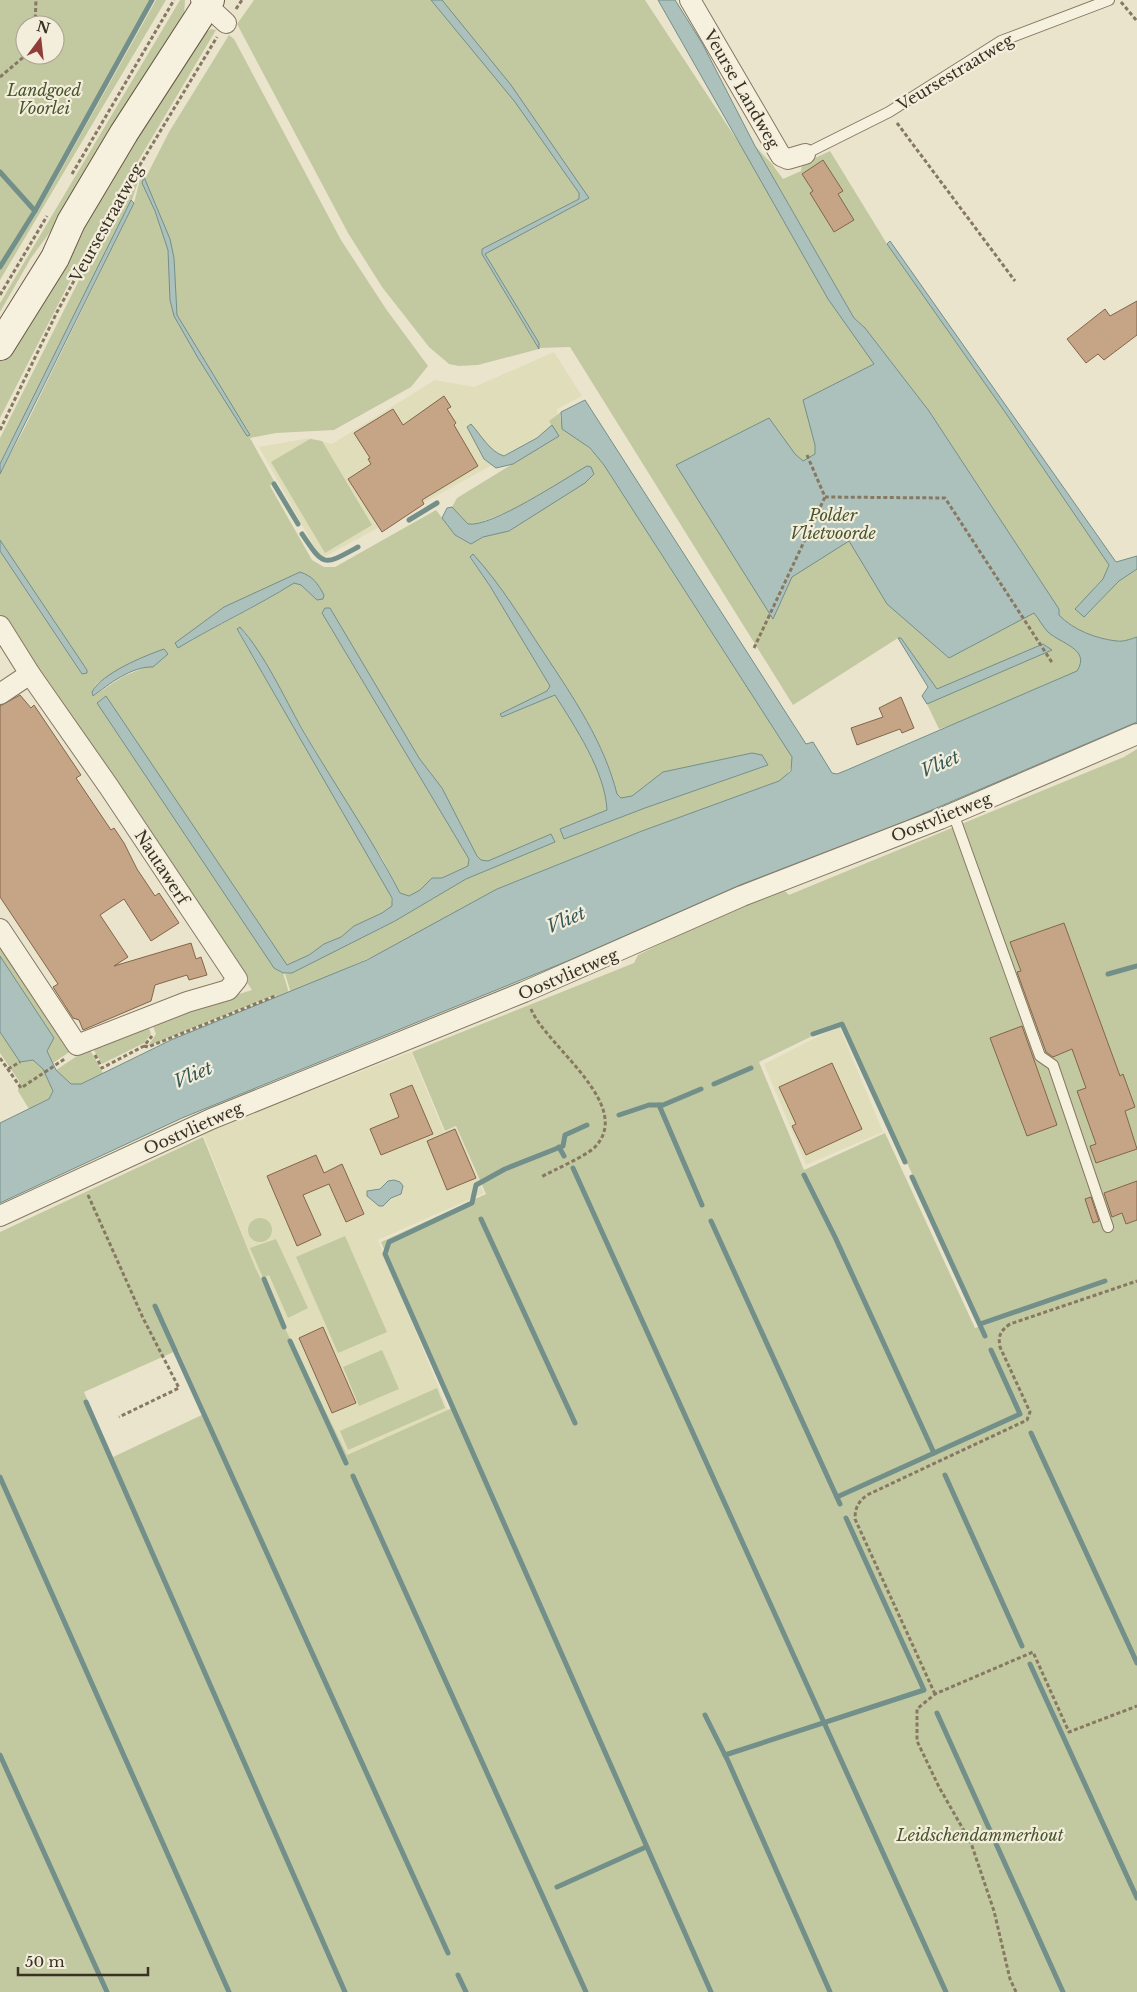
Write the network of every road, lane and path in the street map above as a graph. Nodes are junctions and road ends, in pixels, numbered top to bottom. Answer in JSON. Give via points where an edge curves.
{"nodes":[{"id":1,"x":36,"y":0,"type":"edge"},
{"id":2,"x":174,"y":0,"type":"edge"},
{"id":3,"x":690,"y":0,"type":"edge"},
{"id":4,"x":1110,"y":0,"type":"edge"},
{"id":5,"x":1119,"y":0,"type":"edge"},
{"id":6,"x":206,"y":2,"type":"edge"},
{"id":7,"x":35,"y":15,"type":"edge"},
{"id":8,"x":1137,"y":21,"type":"edge"},
{"id":9,"x":226,"y":23,"type":"joint"},
{"id":10,"x":15,"y":64,"type":"edge"},
{"id":11,"x":0,"y":77,"type":"edge"},
{"id":12,"x":889,"y":112,"type":"junction"},
{"id":13,"x":805,"y":154,"type":"joint"},
{"id":14,"x":68,"y":181,"type":"dead end"},
{"id":15,"x":61,"y":216,"type":"junction"},
{"id":16,"x":1016,"y":281,"type":"dead end"},
{"id":17,"x":0,"y":295,"type":"edge"},
{"id":18,"x":0,"y":322,"type":"edge"},
{"id":19,"x":0,"y":346,"type":"edge"},
{"id":20,"x":0,"y":430,"type":"edge"},
{"id":21,"x":808,"y":455,"type":"dead end"},
{"id":22,"x":825,"y":496,"type":"junction"},
{"id":23,"x":0,"y":626,"type":"edge"},
{"id":24,"x":754,"y":648,"type":"dead end"},
{"id":25,"x":1052,"y":664,"type":"dead end"},
{"id":26,"x":30,"y":674,"type":"junction"},
{"id":27,"x":0,"y":694,"type":"edge"},
{"id":28,"x":1137,"y":734,"type":"edge"},
{"id":29,"x":953,"y":813,"type":"junction"},
{"id":30,"x":0,"y":929,"type":"edge"},
{"id":31,"x":524,"y":992,"type":"junction"},
{"id":32,"x":275,"y":996,"type":"dead end"},
{"id":33,"x":147,"y":1017,"type":"junction"},
{"id":34,"x":144,"y":1046,"type":"junction"},
{"id":35,"x":70,"y":1055,"type":"dead end"},
{"id":36,"x":0,"y":1058,"type":"edge"},
{"id":37,"x":98,"y":1060,"type":"dead end"},
{"id":38,"x":20,"y":1062,"type":"dead end"},
{"id":39,"x":8,"y":1069,"type":"junction"},
{"id":40,"x":541,"y":1177,"type":"dead end"},
{"id":41,"x":81,"y":1179,"type":"junction"},
{"id":42,"x":0,"y":1216,"type":"edge"},
{"id":43,"x":1108,"y":1226,"type":"dead end"},
{"id":44,"x":1137,"y":1281,"type":"edge"},
{"id":45,"x":118,"y":1417,"type":"dead end"},
{"id":46,"x":935,"y":1694,"type":"junction"},
{"id":47,"x":1137,"y":1706,"type":"edge"},
{"id":48,"x":1016,"y":1992,"type":"edge"}],
"edges":[{"from":1,"to":7,"type":"path"},
{"from":2,"to":14,"type":"path"},
{"from":3,"to":13,"type":"street","name":"Veurse Landweg","via":[[781,156],[788,159]]},
{"from":4,"to":12,"type":"lane","name":"Veursestraatweg","via":[[1001,41]]},
{"from":5,"to":8,"type":"path"},
{"from":6,"to":9,"type":"street"},
{"from":6,"to":15,"type":"main road","name":"Veursestraatweg","via":[[124,133]]},
{"from":9,"to":20,"type":"path","name":"Veursestraatweg","via":[[111,212],[57,312]]},
{"from":10,"to":11,"type":"path"},
{"from":12,"to":13,"type":"lane","name":"Veursestraatweg"},
{"from":12,"to":16,"type":"path"},
{"from":15,"to":17,"type":"path"},
{"from":15,"to":18,"type":"main road","name":"Veursestraatweg"},
{"from":15,"to":19,"type":"main road","name":"Veursestraatweg","via":[[55,258]]},
{"from":21,"to":22,"type":"path"},
{"from":22,"to":24,"type":"path"},
{"from":22,"to":25,"type":"path","via":[[945,498]]},
{"from":23,"to":26,"type":"street","name":"Nautawerf"},
{"from":26,"to":27,"type":"street"},
{"from":26,"to":33,"type":"street","name":"Nautawerf","via":[[236,979],[228,990]]},
{"from":28,"to":29,"type":"street","name":"Oostvlietweg"},
{"from":29,"to":31,"type":"street","name":"Oostvlietweg","via":[[742,896]]},
{"from":29,"to":43,"type":"lane","via":[[1040,1056],[1054,1065]]},
{"from":30,"to":33,"type":"street","name":"Nautawerf","via":[[77,1045]]},
{"from":31,"to":40,"type":"path","via":[[544,1031],[587,1080],[603,1106],[606,1129],[595,1148]]},
{"from":31,"to":41,"type":"street","name":"Oostvlietweg","via":[[211,1119]]},
{"from":32,"to":34,"type":"path"},
{"from":33,"to":34,"type":"path","via":[[153,1031],[150,1041]]},
{"from":34,"to":37,"type":"path","via":[[102,1068]]},
{"from":35,"to":39,"type":"path","via":[[21,1088]]},
{"from":36,"to":39,"type":"path"},
{"from":38,"to":39,"type":"path"},
{"from":41,"to":42,"type":"street","name":"Oostvlietweg"},
{"from":41,"to":45,"type":"path","via":[[143,1318],[179,1388]]},
{"from":44,"to":46,"type":"path","via":[[1010,1324],[1002,1330],[1000,1347],[1030,1412],[1027,1420],[860,1500],[855,1510],[855,1519]]},
{"from":46,"to":47,"type":"path","via":[[1033,1652],[1069,1732]]},
{"from":46,"to":48,"type":"path","via":[[917,1709],[917,1740],[971,1843]]}]}
